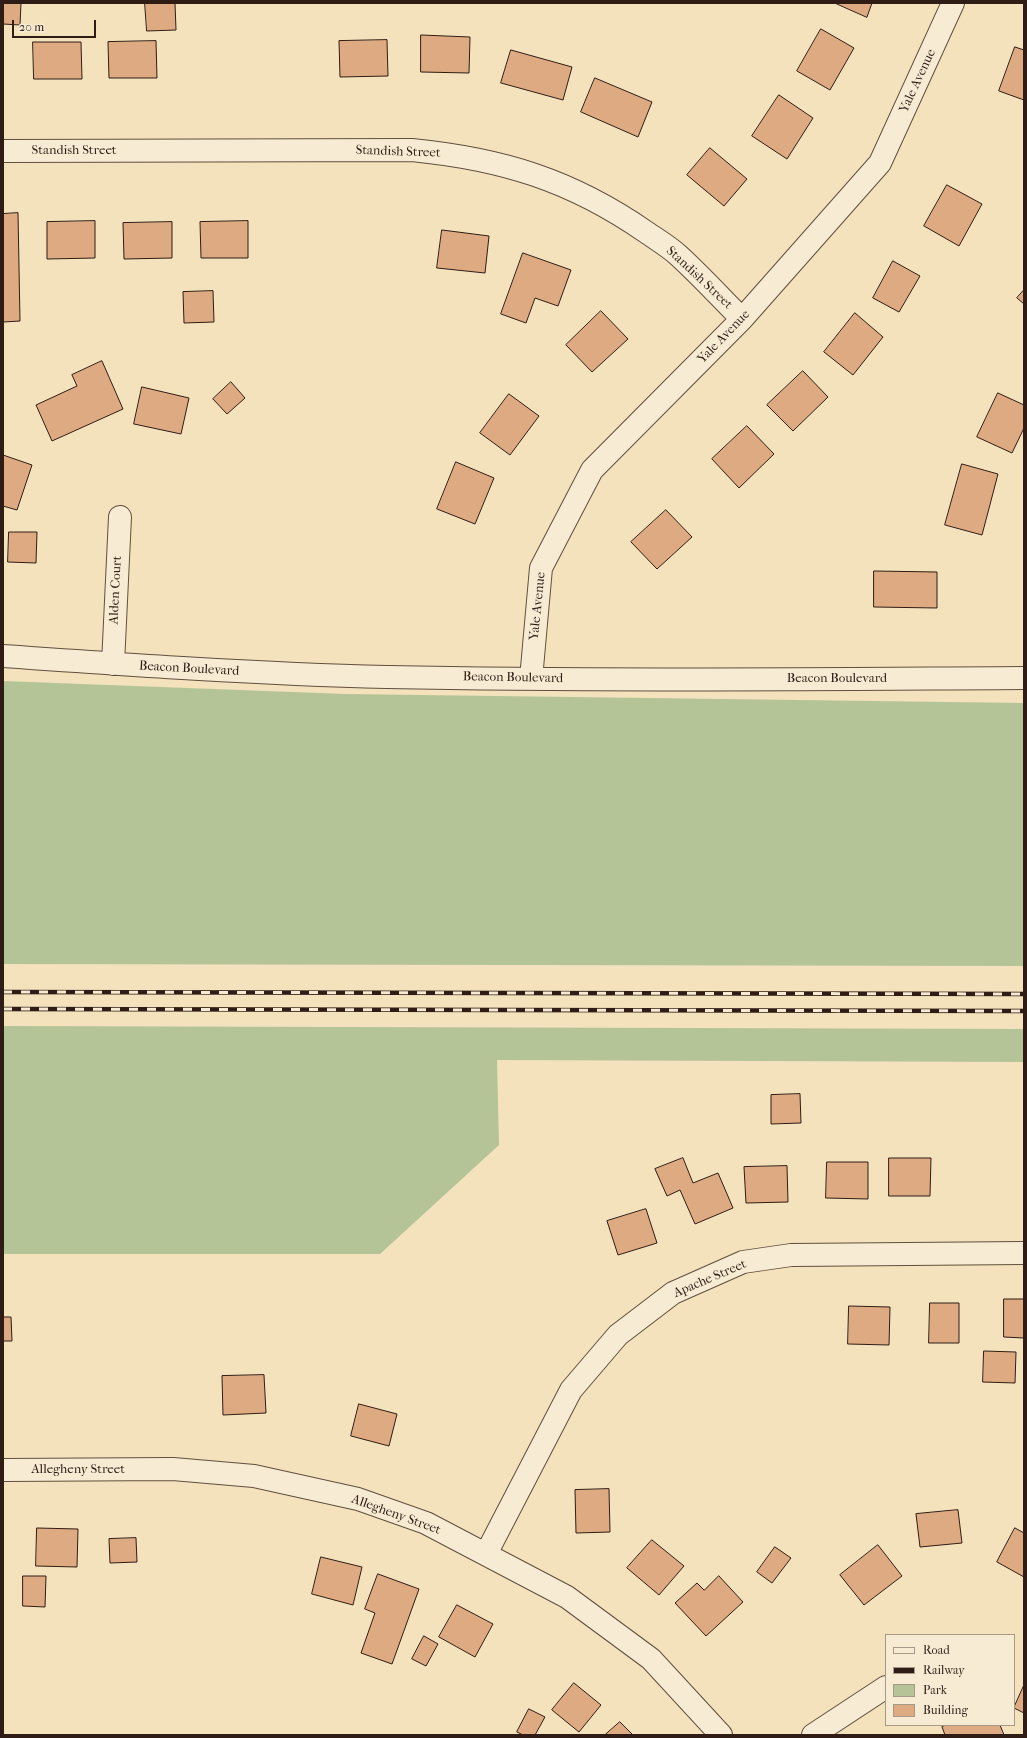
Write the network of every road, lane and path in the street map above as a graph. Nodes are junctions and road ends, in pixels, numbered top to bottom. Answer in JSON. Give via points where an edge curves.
{"nodes":[{"id":1,"x":953,"y":3,"type":"edge"},
{"id":2,"x":3,"y":151,"type":"edge"},
{"id":3,"x":742,"y":319,"type":"junction"},
{"id":4,"x":120,"y":516,"type":"dead end"},
{"id":5,"x":3,"y":656,"type":"edge"},
{"id":6,"x":113,"y":664,"type":"junction"},
{"id":7,"x":1024,"y":678,"type":"edge"},
{"id":8,"x":531,"y":679,"type":"junction"},
{"id":9,"x":1024,"y":1253,"type":"edge"},
{"id":10,"x":3,"y":1470,"type":"edge"},
{"id":11,"x":486,"y":1554,"type":"junction"},
{"id":12,"x":885,"y":1688,"type":"edge"},
{"id":13,"x":722,"y":1735,"type":"edge"},
{"id":14,"x":813,"y":1735,"type":"edge"}],
"edges":[{"from":1,"to":3,"type":"street","name":"Yale Avenue","via":[[880,163]]},
{"from":2,"to":3,"type":"street","name":"Standish Street","via":[[412,150],[459,155],[504,164],[591,197],[633,223],[677,254]]},
{"from":3,"to":8,"type":"street","name":"Yale Avenue","via":[[592,470],[542,568]]},
{"from":4,"to":6,"type":"street","name":"Alden Court"},
{"from":5,"to":6,"type":"street","name":"Beacon Boulevard"},
{"from":6,"to":8,"type":"street","name":"Beacon Boulevard","via":[[254,672]]},
{"from":7,"to":8,"type":"street","name":"Beacon Boulevard"},
{"from":9,"to":11,"type":"street","name":"Apache Street","via":[[791,1255],[743,1262],[673,1293],[618,1335],[571,1390]]},
{"from":10,"to":11,"type":"street","name":"Allegheny Street","via":[[173,1469],[254,1476],[358,1499],[426,1523]]},
{"from":11,"to":13,"type":"street","name":"Allegheny Street","via":[[567,1597],[651,1659]]},
{"from":12,"to":14,"type":"street"}]}
